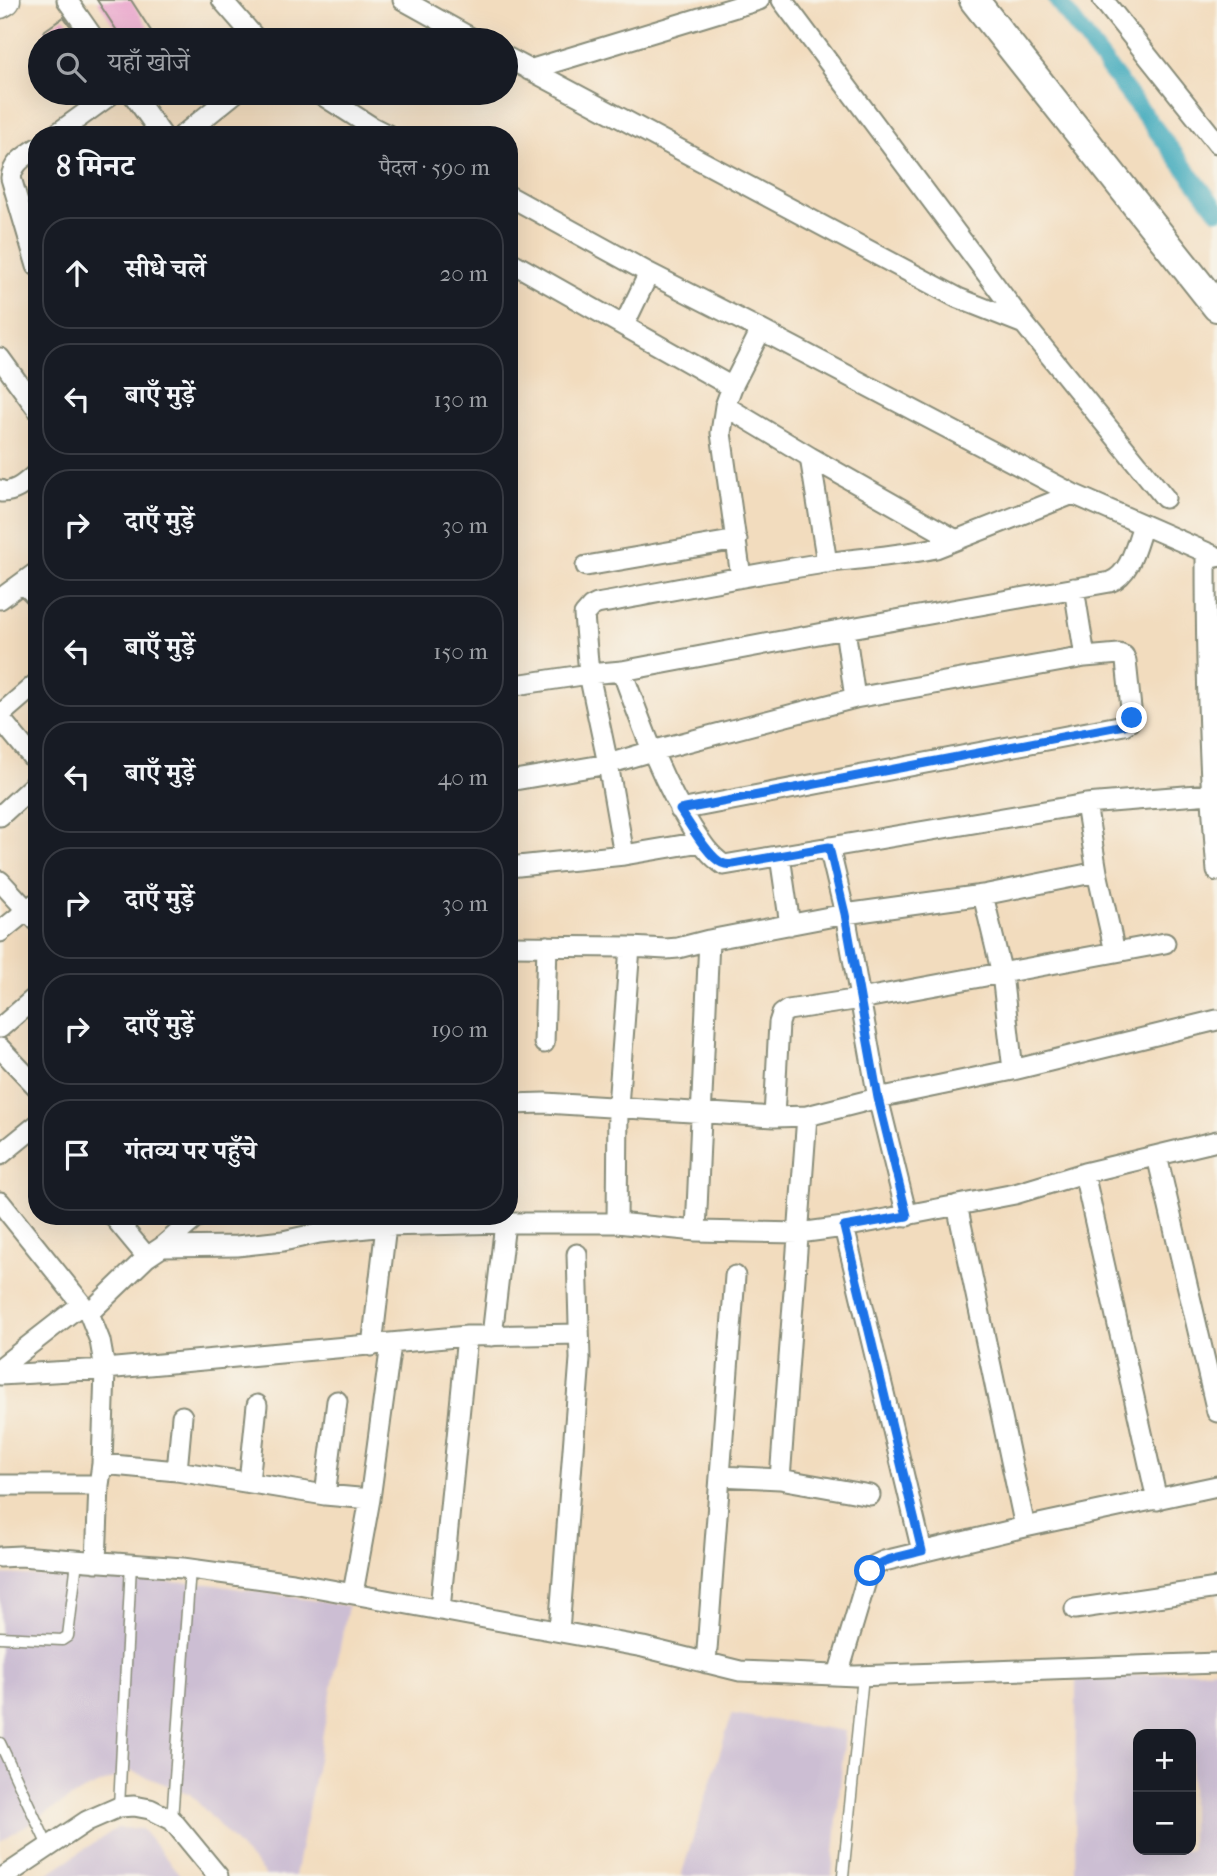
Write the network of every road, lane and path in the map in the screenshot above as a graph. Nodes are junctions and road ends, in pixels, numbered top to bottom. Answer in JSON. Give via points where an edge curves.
{"nodes":[{"id":1,"x":5,"y":0,"type":"edge"},
{"id":2,"x":67,"y":0,"type":"edge"},
{"id":3,"x":222,"y":0,"type":"edge"},
{"id":4,"x":403,"y":0,"type":"edge"},
{"id":5,"x":758,"y":0,"type":"edge"},
{"id":6,"x":782,"y":0,"type":"edge"},
{"id":7,"x":974,"y":0,"type":"edge"},
{"id":8,"x":1103,"y":0,"type":"edge"},
{"id":9,"x":0,"y":3,"type":"edge"},
{"id":10,"x":87,"y":28,"type":"edge"},
{"id":11,"x":246,"y":28,"type":"edge"},
{"id":12,"x":453,"y":28,"type":"edge"},
{"id":13,"x":518,"y":64,"type":"edge"},
{"id":14,"x":529,"y":70,"type":"junction"},
{"id":15,"x":96,"y":105,"type":"edge"},
{"id":16,"x":141,"y":105,"type":"edge"},
{"id":17,"x":220,"y":105,"type":"edge"},
{"id":18,"x":337,"y":105,"type":"edge"},
{"id":19,"x":67,"y":126,"type":"edge"},
{"id":20,"x":156,"y":126,"type":"edge"},
{"id":21,"x":194,"y":126,"type":"edge"},
{"id":22,"x":369,"y":126,"type":"edge"},
{"id":23,"x":1217,"y":143,"type":"edge"},
{"id":24,"x":28,"y":154,"type":"edge"},
{"id":25,"x":518,"y":201,"type":"edge"},
{"id":26,"x":28,"y":236,"type":"edge"},
{"id":27,"x":518,"y":266,"type":"edge"},
{"id":28,"x":649,"y":273,"type":"junction"},
{"id":29,"x":1217,"y":307,"type":"edge"},
{"id":30,"x":624,"y":325,"type":"junction"},
{"id":31,"x":1025,"y":325,"type":"junction"},
{"id":32,"x":761,"y":330,"type":"junction"},
{"id":33,"x":0,"y":358,"type":"edge"},
{"id":34,"x":732,"y":387,"type":"junction"},
{"id":35,"x":28,"y":397,"type":"edge"},
{"id":36,"x":725,"y":406,"type":"junction"},
{"id":37,"x":810,"y":457,"type":"junction"},
{"id":38,"x":28,"y":479,"type":"edge"},
{"id":39,"x":0,"y":490,"type":"edge"},
{"id":40,"x":1073,"y":494,"type":"junction"},
{"id":41,"x":1165,"y":498,"type":"dead end"},
{"id":42,"x":1143,"y":526,"type":"junction"},
{"id":43,"x":737,"y":540,"type":"junction"},
{"id":44,"x":956,"y":540,"type":"junction"},
{"id":45,"x":1211,"y":555,"type":"edge"},
{"id":46,"x":827,"y":563,"type":"junction"},
{"id":47,"x":586,"y":566,"type":"dead end"},
{"id":48,"x":741,"y":577,"type":"junction"},
{"id":49,"x":28,"y":586,"type":"edge"},
{"id":50,"x":1074,"y":588,"type":"junction"},
{"id":51,"x":0,"y":599,"type":"edge"},
{"id":52,"x":845,"y":629,"type":"junction"},
{"id":53,"x":1086,"y":657,"type":"junction"},
{"id":54,"x":622,"y":671,"type":"junction"},
{"id":55,"x":589,"y":674,"type":"junction"},
{"id":56,"x":1212,"y":682,"type":"edge"},
{"id":57,"x":518,"y":685,"type":"edge"},
{"id":58,"x":28,"y":691,"type":"edge"},
{"id":59,"x":855,"y":698,"type":"junction"},
{"id":60,"x":0,"y":717,"type":"edge"},
{"id":61,"x":652,"y":751,"type":"junction"},
{"id":62,"x":28,"y":752,"type":"edge"},
{"id":63,"x":608,"y":764,"type":"junction"},
{"id":64,"x":518,"y":779,"type":"edge"},
{"id":65,"x":28,"y":790,"type":"edge"},
{"id":66,"x":1210,"y":794,"type":"junction"},
{"id":67,"x":1086,"y":804,"type":"junction"},
{"id":68,"x":680,"y":810,"type":"junction"},
{"id":69,"x":0,"y":816,"type":"edge"},
{"id":70,"x":701,"y":842,"type":"junction"},
{"id":71,"x":829,"y":847,"type":"junction"},
{"id":72,"x":624,"y":855,"type":"junction"},
{"id":73,"x":780,"y":856,"type":"junction"},
{"id":74,"x":518,"y":866,"type":"edge"},
{"id":75,"x":1097,"y":872,"type":"junction"},
{"id":76,"x":1217,"y":872,"type":"edge"},
{"id":77,"x":0,"y":881,"type":"edge"},
{"id":78,"x":983,"y":895,"type":"junction"},
{"id":79,"x":28,"y":906,"type":"edge"},
{"id":80,"x":845,"y":914,"type":"junction"},
{"id":81,"x":28,"y":915,"type":"edge"},
{"id":82,"x":790,"y":925,"type":"junction"},
{"id":83,"x":0,"y":932,"type":"edge"},
{"id":84,"x":709,"y":940,"type":"junction"},
{"id":85,"x":1165,"y":943,"type":"dead end"},
{"id":86,"x":518,"y":946,"type":"edge"},
{"id":87,"x":547,"y":946,"type":"junction"},
{"id":88,"x":629,"y":947,"type":"junction"},
{"id":89,"x":1115,"y":952,"type":"junction"},
{"id":90,"x":1002,"y":974,"type":"junction"},
{"id":91,"x":860,"y":999,"type":"junction"},
{"id":92,"x":28,"y":1004,"type":"edge"},
{"id":93,"x":1217,"y":1020,"type":"edge"},
{"id":94,"x":0,"y":1028,"type":"edge"},
{"id":95,"x":544,"y":1043,"type":"dead end"},
{"id":96,"x":0,"y":1048,"type":"edge"},
{"id":97,"x":1013,"y":1070,"type":"junction"},
{"id":98,"x":28,"y":1078,"type":"edge"},
{"id":99,"x":878,"y":1098,"type":"junction"},
{"id":100,"x":518,"y":1104,"type":"edge"},
{"id":101,"x":618,"y":1106,"type":"junction"},
{"id":102,"x":701,"y":1112,"type":"junction"},
{"id":103,"x":807,"y":1116,"type":"junction"},
{"id":104,"x":774,"y":1117,"type":"junction"},
{"id":105,"x":28,"y":1132,"type":"edge"},
{"id":106,"x":1217,"y":1141,"type":"edge"},
{"id":107,"x":0,"y":1155,"type":"edge"},
{"id":108,"x":1157,"y":1156,"type":"junction"},
{"id":109,"x":1084,"y":1173,"type":"junction"},
{"id":110,"x":0,"y":1202,"type":"edge"},
{"id":111,"x":957,"y":1205,"type":"junction"},
{"id":112,"x":907,"y":1216,"type":"junction"},
{"id":113,"x":518,"y":1223,"type":"edge"},
{"id":114,"x":617,"y":1223,"type":"junction"},
{"id":115,"x":123,"y":1225,"type":"edge"},
{"id":116,"x":187,"y":1225,"type":"edge"},
{"id":117,"x":321,"y":1225,"type":"edge"},
{"id":118,"x":426,"y":1225,"type":"edge"},
{"id":119,"x":505,"y":1225,"type":"edge"},
{"id":120,"x":386,"y":1226,"type":"junction"},
{"id":121,"x":844,"y":1227,"type":"junction"},
{"id":122,"x":696,"y":1231,"type":"junction"},
{"id":123,"x":799,"y":1233,"type":"junction"},
{"id":124,"x":154,"y":1252,"type":"junction"},
{"id":125,"x":577,"y":1254,"type":"dead end"},
{"id":126,"x":735,"y":1276,"type":"dead end"},
{"id":127,"x":85,"y":1308,"type":"junction"},
{"id":128,"x":579,"y":1334,"type":"junction"},
{"id":129,"x":467,"y":1336,"type":"junction"},
{"id":130,"x":492,"y":1336,"type":"junction"},
{"id":131,"x":381,"y":1345,"type":"junction"},
{"id":132,"x":0,"y":1368,"type":"edge"},
{"id":133,"x":105,"y":1369,"type":"junction"},
{"id":134,"x":0,"y":1375,"type":"edge"},
{"id":135,"x":337,"y":1401,"type":"dead end"},
{"id":136,"x":257,"y":1405,"type":"dead end"},
{"id":137,"x":1217,"y":1412,"type":"edge"},
{"id":138,"x":182,"y":1416,"type":"dead end"},
{"id":139,"x":102,"y":1464,"type":"junction"},
{"id":140,"x":177,"y":1471,"type":"junction"},
{"id":141,"x":720,"y":1476,"type":"junction"},
{"id":142,"x":780,"y":1479,"type":"junction"},
{"id":143,"x":249,"y":1482,"type":"junction"},
{"id":144,"x":0,"y":1485,"type":"edge"},
{"id":145,"x":99,"y":1485,"type":"junction"},
{"id":146,"x":1217,"y":1486,"type":"edge"},
{"id":147,"x":325,"y":1495,"type":"junction"},
{"id":148,"x":870,"y":1495,"type":"dead end"},
{"id":149,"x":370,"y":1499,"type":"junction"},
{"id":150,"x":1157,"y":1500,"type":"junction"},
{"id":151,"x":1025,"y":1527,"type":"junction"},
{"id":152,"x":922,"y":1551,"type":"junction"},
{"id":153,"x":0,"y":1557,"type":"edge"},
{"id":154,"x":86,"y":1561,"type":"junction"},
{"id":155,"x":131,"y":1564,"type":"junction"},
{"id":156,"x":190,"y":1569,"type":"junction"},
{"id":157,"x":1217,"y":1588,"type":"edge"},
{"id":158,"x":353,"y":1594,"type":"junction"},
{"id":159,"x":440,"y":1609,"type":"junction"},
{"id":160,"x":1075,"y":1609,"type":"dead end"},
{"id":161,"x":559,"y":1631,"type":"junction"},
{"id":162,"x":0,"y":1637,"type":"edge"},
{"id":163,"x":706,"y":1663,"type":"junction"},
{"id":164,"x":1217,"y":1663,"type":"edge"},
{"id":165,"x":838,"y":1675,"type":"junction"},
{"id":166,"x":863,"y":1676,"type":"junction"},
{"id":167,"x":0,"y":1743,"type":"edge"},
{"id":168,"x":119,"y":1807,"type":"junction"},
{"id":169,"x":172,"y":1820,"type":"junction"},
{"id":170,"x":49,"y":1848,"type":"junction"},
{"id":171,"x":5,"y":1876,"type":"edge"},
{"id":172,"x":218,"y":1876,"type":"edge"},
{"id":173,"x":843,"y":1876,"type":"edge"}],
"edges":[{"from":1,"to":9,"type":"main road"},
{"from":2,"to":10,"type":"street"},
{"from":3,"to":11,"type":"street"},
{"from":4,"to":12,"type":"street"},
{"from":5,"to":14,"type":"street"},
{"from":6,"to":31,"type":"street"},
{"from":7,"to":29,"type":"street"},
{"from":8,"to":23,"type":"street"},
{"from":13,"to":14,"type":"street"},
{"from":14,"to":31,"type":"street","via":[[958,298]]},
{"from":15,"to":19,"type":"street"},
{"from":16,"to":20,"type":"street"},
{"from":17,"to":21,"type":"street"},
{"from":18,"to":22,"type":"street"},
{"from":24,"to":26,"type":"street","via":[[12,168],[11,178]]},
{"from":25,"to":28,"type":"street"},
{"from":27,"to":30,"type":"street"},
{"from":28,"to":30,"type":"street"},
{"from":28,"to":32,"type":"street"},
{"from":30,"to":34,"type":"street"},
{"from":31,"to":41,"type":"street"},
{"from":32,"to":34,"type":"street"},
{"from":32,"to":40,"type":"street"},
{"from":33,"to":35,"type":"street"},
{"from":34,"to":36,"type":"street"},
{"from":36,"to":37,"type":"street"},
{"from":36,"to":43,"type":"street","via":[[720,433]]},
{"from":37,"to":44,"type":"street"},
{"from":37,"to":46,"type":"street"},
{"from":38,"to":39,"type":"street","via":[[9,493]]},
{"from":40,"to":42,"type":"street"},
{"from":40,"to":44,"type":"street"},
{"from":42,"to":45,"type":"street"},
{"from":42,"to":50,"type":"street","via":[[1119,578]]},
{"from":43,"to":47,"type":"street"},
{"from":43,"to":48,"type":"street"},
{"from":44,"to":46,"type":"street","via":[[914,552]]},
{"from":45,"to":56,"type":"street"},
{"from":46,"to":48,"type":"street"},
{"from":48,"to":55,"type":"street","via":[[591,607],[584,615]]},
{"from":49,"to":51,"type":"street"},
{"from":50,"to":52,"type":"street"},
{"from":50,"to":53,"type":"street"},
{"from":52,"to":54,"type":"street"},
{"from":52,"to":59,"type":"street"},
{"from":53,"to":59,"type":"street"},
{"from":53,"to":68,"type":"street","via":[[1124,656],[1129,722]]},
{"from":54,"to":55,"type":"street"},
{"from":54,"to":61,"type":"street"},
{"from":55,"to":57,"type":"street"},
{"from":55,"to":63,"type":"street"},
{"from":56,"to":66,"type":"street"},
{"from":58,"to":60,"type":"street"},
{"from":59,"to":61,"type":"street"},
{"from":60,"to":62,"type":"street"},
{"from":61,"to":63,"type":"street"},
{"from":61,"to":68,"type":"street"},
{"from":63,"to":64,"type":"street"},
{"from":63,"to":72,"type":"street"},
{"from":65,"to":69,"type":"street"},
{"from":66,"to":67,"type":"street"},
{"from":66,"to":76,"type":"street"},
{"from":67,"to":71,"type":"street"},
{"from":67,"to":75,"type":"street"},
{"from":68,"to":70,"type":"street"},
{"from":70,"to":72,"type":"street"},
{"from":70,"to":73,"type":"street","via":[[724,865]]},
{"from":71,"to":73,"type":"street"},
{"from":71,"to":80,"type":"street"},
{"from":72,"to":74,"type":"street"},
{"from":73,"to":82,"type":"street"},
{"from":75,"to":78,"type":"street"},
{"from":75,"to":89,"type":"street"},
{"from":77,"to":79,"type":"street"},
{"from":78,"to":80,"type":"street"},
{"from":78,"to":90,"type":"street"},
{"from":80,"to":82,"type":"street"},
{"from":80,"to":91,"type":"street"},
{"from":81,"to":83,"type":"street"},
{"from":82,"to":84,"type":"street"},
{"from":84,"to":88,"type":"street","via":[[678,948]]},
{"from":84,"to":102,"type":"street"},
{"from":85,"to":89,"type":"street"},
{"from":86,"to":87,"type":"street"},
{"from":87,"to":88,"type":"street"},
{"from":87,"to":95,"type":"street"},
{"from":88,"to":101,"type":"street"},
{"from":89,"to":90,"type":"street"},
{"from":90,"to":91,"type":"street"},
{"from":90,"to":97,"type":"street"},
{"from":91,"to":99,"type":"street"},
{"from":91,"to":104,"type":"street","via":[[782,1014]]},
{"from":92,"to":94,"type":"street"},
{"from":93,"to":97,"type":"street"},
{"from":96,"to":98,"type":"street"},
{"from":97,"to":99,"type":"street"},
{"from":99,"to":103,"type":"street"},
{"from":99,"to":112,"type":"street"},
{"from":100,"to":101,"type":"street"},
{"from":101,"to":102,"type":"street"},
{"from":101,"to":114,"type":"street"},
{"from":102,"to":104,"type":"street"},
{"from":102,"to":122,"type":"street"},
{"from":103,"to":104,"type":"street"},
{"from":103,"to":123,"type":"street"},
{"from":105,"to":107,"type":"street"},
{"from":106,"to":108,"type":"street"},
{"from":108,"to":109,"type":"street"},
{"from":108,"to":137,"type":"street"},
{"from":109,"to":111,"type":"street","via":[[1015,1194]]},
{"from":109,"to":150,"type":"street"},
{"from":110,"to":127,"type":"street"},
{"from":111,"to":112,"type":"street"},
{"from":111,"to":151,"type":"street"},
{"from":112,"to":121,"type":"street"},
{"from":113,"to":114,"type":"street"},
{"from":114,"to":122,"type":"street"},
{"from":115,"to":124,"type":"street"},
{"from":116,"to":124,"type":"street"},
{"from":117,"to":120,"type":"street"},
{"from":117,"to":124,"type":"street","via":[[283,1241]]},
{"from":118,"to":120,"type":"street"},
{"from":119,"to":130,"type":"street"},
{"from":120,"to":131,"type":"street"},
{"from":121,"to":123,"type":"street"},
{"from":121,"to":152,"type":"street"},
{"from":122,"to":123,"type":"street"},
{"from":123,"to":142,"type":"street"},
{"from":124,"to":127,"type":"street"},
{"from":125,"to":128,"type":"street"},
{"from":126,"to":141,"type":"street"},
{"from":127,"to":132,"type":"street"},
{"from":127,"to":133,"type":"street","via":[[100,1341]]},
{"from":128,"to":130,"type":"street"},
{"from":128,"to":161,"type":"street"},
{"from":129,"to":130,"type":"street"},
{"from":129,"to":131,"type":"street"},
{"from":129,"to":159,"type":"street"},
{"from":131,"to":133,"type":"street"},
{"from":131,"to":149,"type":"street"},
{"from":133,"to":134,"type":"street"},
{"from":133,"to":139,"type":"street"},
{"from":135,"to":147,"type":"street"},
{"from":136,"to":143,"type":"street"},
{"from":138,"to":140,"type":"street"},
{"from":139,"to":140,"type":"street"},
{"from":139,"to":145,"type":"street"},
{"from":140,"to":143,"type":"street"},
{"from":141,"to":142,"type":"street"},
{"from":141,"to":163,"type":"street"},
{"from":142,"to":148,"type":"street"},
{"from":143,"to":147,"type":"street"},
{"from":144,"to":145,"type":"street"},
{"from":145,"to":154,"type":"street"},
{"from":146,"to":150,"type":"street"},
{"from":147,"to":149,"type":"street"},
{"from":149,"to":158,"type":"street"},
{"from":150,"to":151,"type":"street"},
{"from":151,"to":152,"type":"street"},
{"from":152,"to":165,"type":"street","via":[[884,1561],[870,1571]]},
{"from":153,"to":154,"type":"street"},
{"from":154,"to":155,"type":"street"},
{"from":154,"to":162,"type":"lane","via":[[68,1636],[62,1640]]},
{"from":155,"to":156,"type":"street"},
{"from":155,"to":168,"type":"lane"},
{"from":156,"to":158,"type":"street"},
{"from":156,"to":169,"type":"lane"},
{"from":157,"to":160,"type":"street"},
{"from":158,"to":159,"type":"street"},
{"from":159,"to":161,"type":"street"},
{"from":161,"to":163,"type":"street"},
{"from":163,"to":165,"type":"street","via":[[740,1671]]},
{"from":164,"to":166,"type":"street"},
{"from":165,"to":166,"type":"street"},
{"from":166,"to":173,"type":"lane"},
{"from":167,"to":170,"type":"lane"},
{"from":168,"to":169,"type":"street","via":[[143,1807]]},
{"from":168,"to":170,"type":"street","via":[[88,1821]]},
{"from":169,"to":172,"type":"street"},
{"from":170,"to":171,"type":"street"}]}
